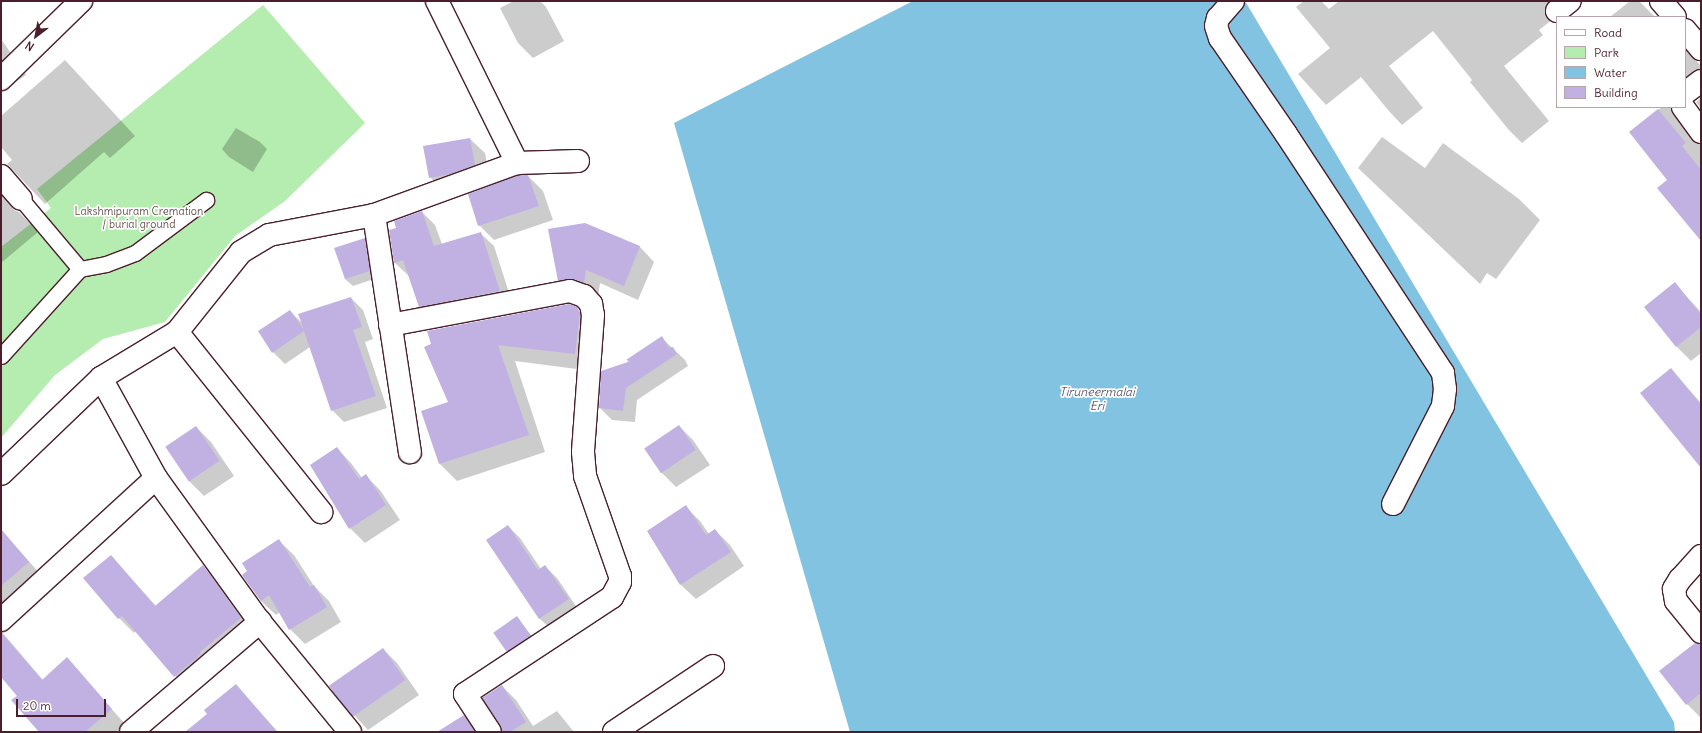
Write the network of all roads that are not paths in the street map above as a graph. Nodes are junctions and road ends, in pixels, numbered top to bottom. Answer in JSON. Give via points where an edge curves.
{"nodes":[{"id":1,"x":81,"y":1,"type":"edge"},
{"id":2,"x":437,"y":1,"type":"edge"},
{"id":3,"x":1233,"y":1,"type":"edge"},
{"id":4,"x":1661,"y":1,"type":"edge"},
{"id":5,"x":1674,"y":16,"type":"edge"},
{"id":6,"x":1686,"y":31,"type":"edge"},
{"id":7,"x":1701,"y":49,"type":"edge"},
{"id":8,"x":1,"y":79,"type":"edge"},
{"id":9,"x":1701,"y":81,"type":"edge"},
{"id":10,"x":1686,"y":92,"type":"edge"},
{"id":11,"x":1684,"y":108,"type":"edge"},
{"id":12,"x":1701,"y":132,"type":"edge"},
{"id":13,"x":578,"y":161,"type":"dead end"},
{"id":14,"x":517,"y":163,"type":"junction"},
{"id":15,"x":1,"y":176,"type":"edge"},
{"id":16,"x":21,"y":199,"type":"joint"},
{"id":17,"x":206,"y":200,"type":"dead end"},
{"id":18,"x":374,"y":215,"type":"junction"},
{"id":19,"x":80,"y":269,"type":"junction"},
{"id":20,"x":390,"y":325,"type":"junction"},
{"id":21,"x":177,"y":332,"type":"junction"},
{"id":22,"x":1,"y":356,"type":"edge"},
{"id":23,"x":101,"y":378,"type":"junction"},
{"id":24,"x":410,"y":452,"type":"dead end"},
{"id":25,"x":1,"y":474,"type":"edge"},
{"id":26,"x":156,"y":478,"type":"junction"},
{"id":27,"x":1393,"y":504,"type":"dead end"},
{"id":28,"x":321,"y":512,"type":"dead end"},
{"id":29,"x":1701,"y":556,"type":"edge"},
{"id":30,"x":1,"y":620,"type":"edge"},
{"id":31,"x":260,"y":622,"type":"junction"},
{"id":32,"x":1701,"y":632,"type":"edge"},
{"id":33,"x":714,"y":666,"type":"dead end"},
{"id":34,"x":131,"y":732,"type":"edge"},
{"id":35,"x":350,"y":732,"type":"edge"},
{"id":36,"x":490,"y":732,"type":"edge"},
{"id":37,"x":614,"y":732,"type":"edge"}],
"edges":[{"from":1,"to":8,"type":"street"},
{"from":2,"to":14,"type":"street"},
{"from":3,"to":27,"type":"street","via":[[1218,18],[1216,26],[1220,38],[1443,373],[1443,406]]},
{"from":4,"to":5,"type":"street"},
{"from":6,"to":7,"type":"street"},
{"from":9,"to":10,"type":"street"},
{"from":11,"to":12,"type":"street"},
{"from":13,"to":14,"type":"street"},
{"from":14,"to":18,"type":"street"},
{"from":15,"to":16,"type":"street"},
{"from":16,"to":19,"type":"lane"},
{"from":17,"to":19,"type":"lane","via":[[135,253],[106,264]]},
{"from":18,"to":20,"type":"street"},
{"from":18,"to":21,"type":"street","via":[[269,235],[241,252]]},
{"from":19,"to":22,"type":"lane"},
{"from":20,"to":24,"type":"street"},
{"from":20,"to":36,"type":"street","via":[[570,291],[584,296],[591,304],[593,315],[583,452],[585,476],[620,582],[612,597],[465,694]]},
{"from":21,"to":23,"type":"street"},
{"from":21,"to":28,"type":"street"},
{"from":23,"to":25,"type":"street"},
{"from":23,"to":26,"type":"street"},
{"from":26,"to":30,"type":"street"},
{"from":26,"to":31,"type":"street"},
{"from":29,"to":32,"type":"street","via":[[1680,578],[1674,589],[1676,601]]},
{"from":31,"to":34,"type":"street"},
{"from":31,"to":35,"type":"street"},
{"from":33,"to":37,"type":"street"}]}
